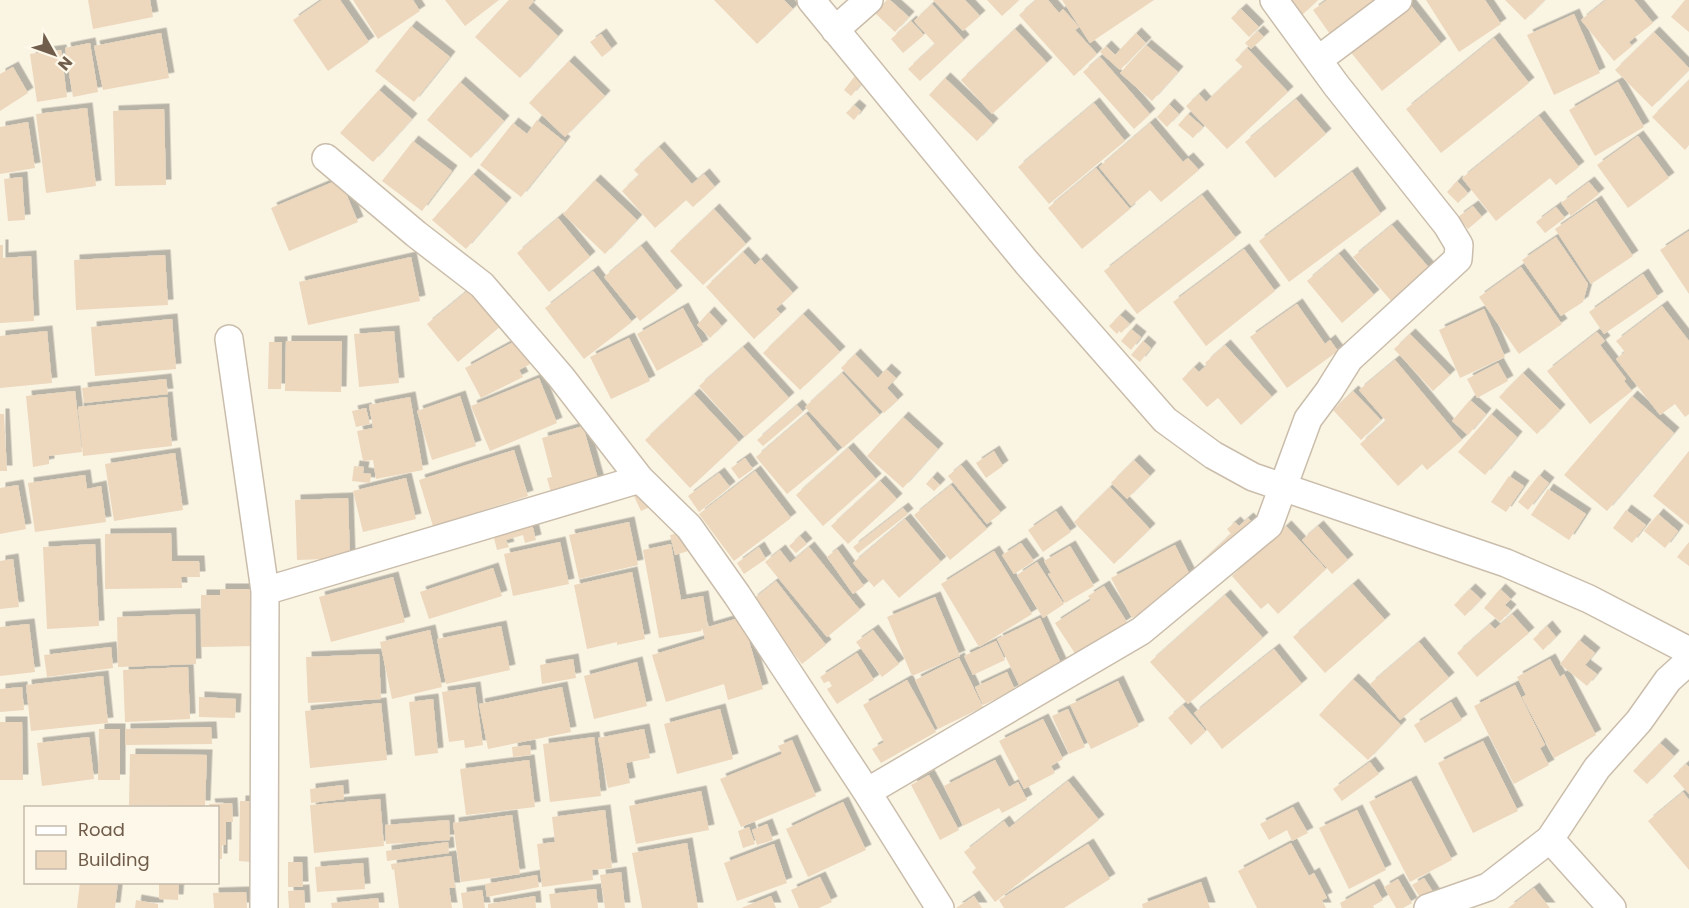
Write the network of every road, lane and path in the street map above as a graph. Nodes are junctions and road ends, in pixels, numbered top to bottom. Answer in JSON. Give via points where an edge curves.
{"nodes":[{"id":1,"x":811,"y":0,"type":"edge"},
{"id":2,"x":869,"y":0,"type":"edge"},
{"id":3,"x":1274,"y":0,"type":"edge"},
{"id":4,"x":1398,"y":0,"type":"edge"},
{"id":5,"x":836,"y":30,"type":"junction"},
{"id":6,"x":1318,"y":60,"type":"junction"},
{"id":7,"x":326,"y":158,"type":"dead end"},
{"id":8,"x":229,"y":339,"type":"dead end"},
{"id":9,"x":640,"y":479,"type":"junction"},
{"id":10,"x":1282,"y":489,"type":"junction"},
{"id":11,"x":265,"y":591,"type":"junction"},
{"id":12,"x":1689,"y":651,"type":"edge"},
{"id":13,"x":1689,"y":661,"type":"edge"},
{"id":14,"x":867,"y":792,"type":"junction"},
{"id":15,"x":1550,"y":839,"type":"junction"},
{"id":16,"x":264,"y":908,"type":"edge"},
{"id":17,"x":940,"y":908,"type":"edge"},
{"id":18,"x":1428,"y":908,"type":"edge"},
{"id":19,"x":1612,"y":908,"type":"edge"}],
"edges":[{"from":1,"to":5,"type":"street"},
{"from":2,"to":5,"type":"street"},
{"from":3,"to":6,"type":"street"},
{"from":4,"to":6,"type":"street"},
{"from":5,"to":10,"type":"street","via":[[1019,254],[1165,420],[1213,455]]},
{"from":6,"to":10,"type":"street","via":[[1447,225],[1459,245],[1458,259],[1349,359],[1308,419]]},
{"from":7,"to":9,"type":"street","via":[[482,285],[561,377]]},
{"from":8,"to":11,"type":"street"},
{"from":9,"to":11,"type":"street"},
{"from":9,"to":14,"type":"street","via":[[689,527]]},
{"from":10,"to":12,"type":"street","via":[[1506,563],[1589,599]]},
{"from":10,"to":14,"type":"street","via":[[1269,525],[1141,631]]},
{"from":11,"to":16,"type":"street"},
{"from":13,"to":15,"type":"street","via":[[1668,680],[1639,721],[1597,768]]},
{"from":14,"to":17,"type":"street"},
{"from":15,"to":18,"type":"street","via":[[1488,887]]},
{"from":15,"to":19,"type":"street"}]}
